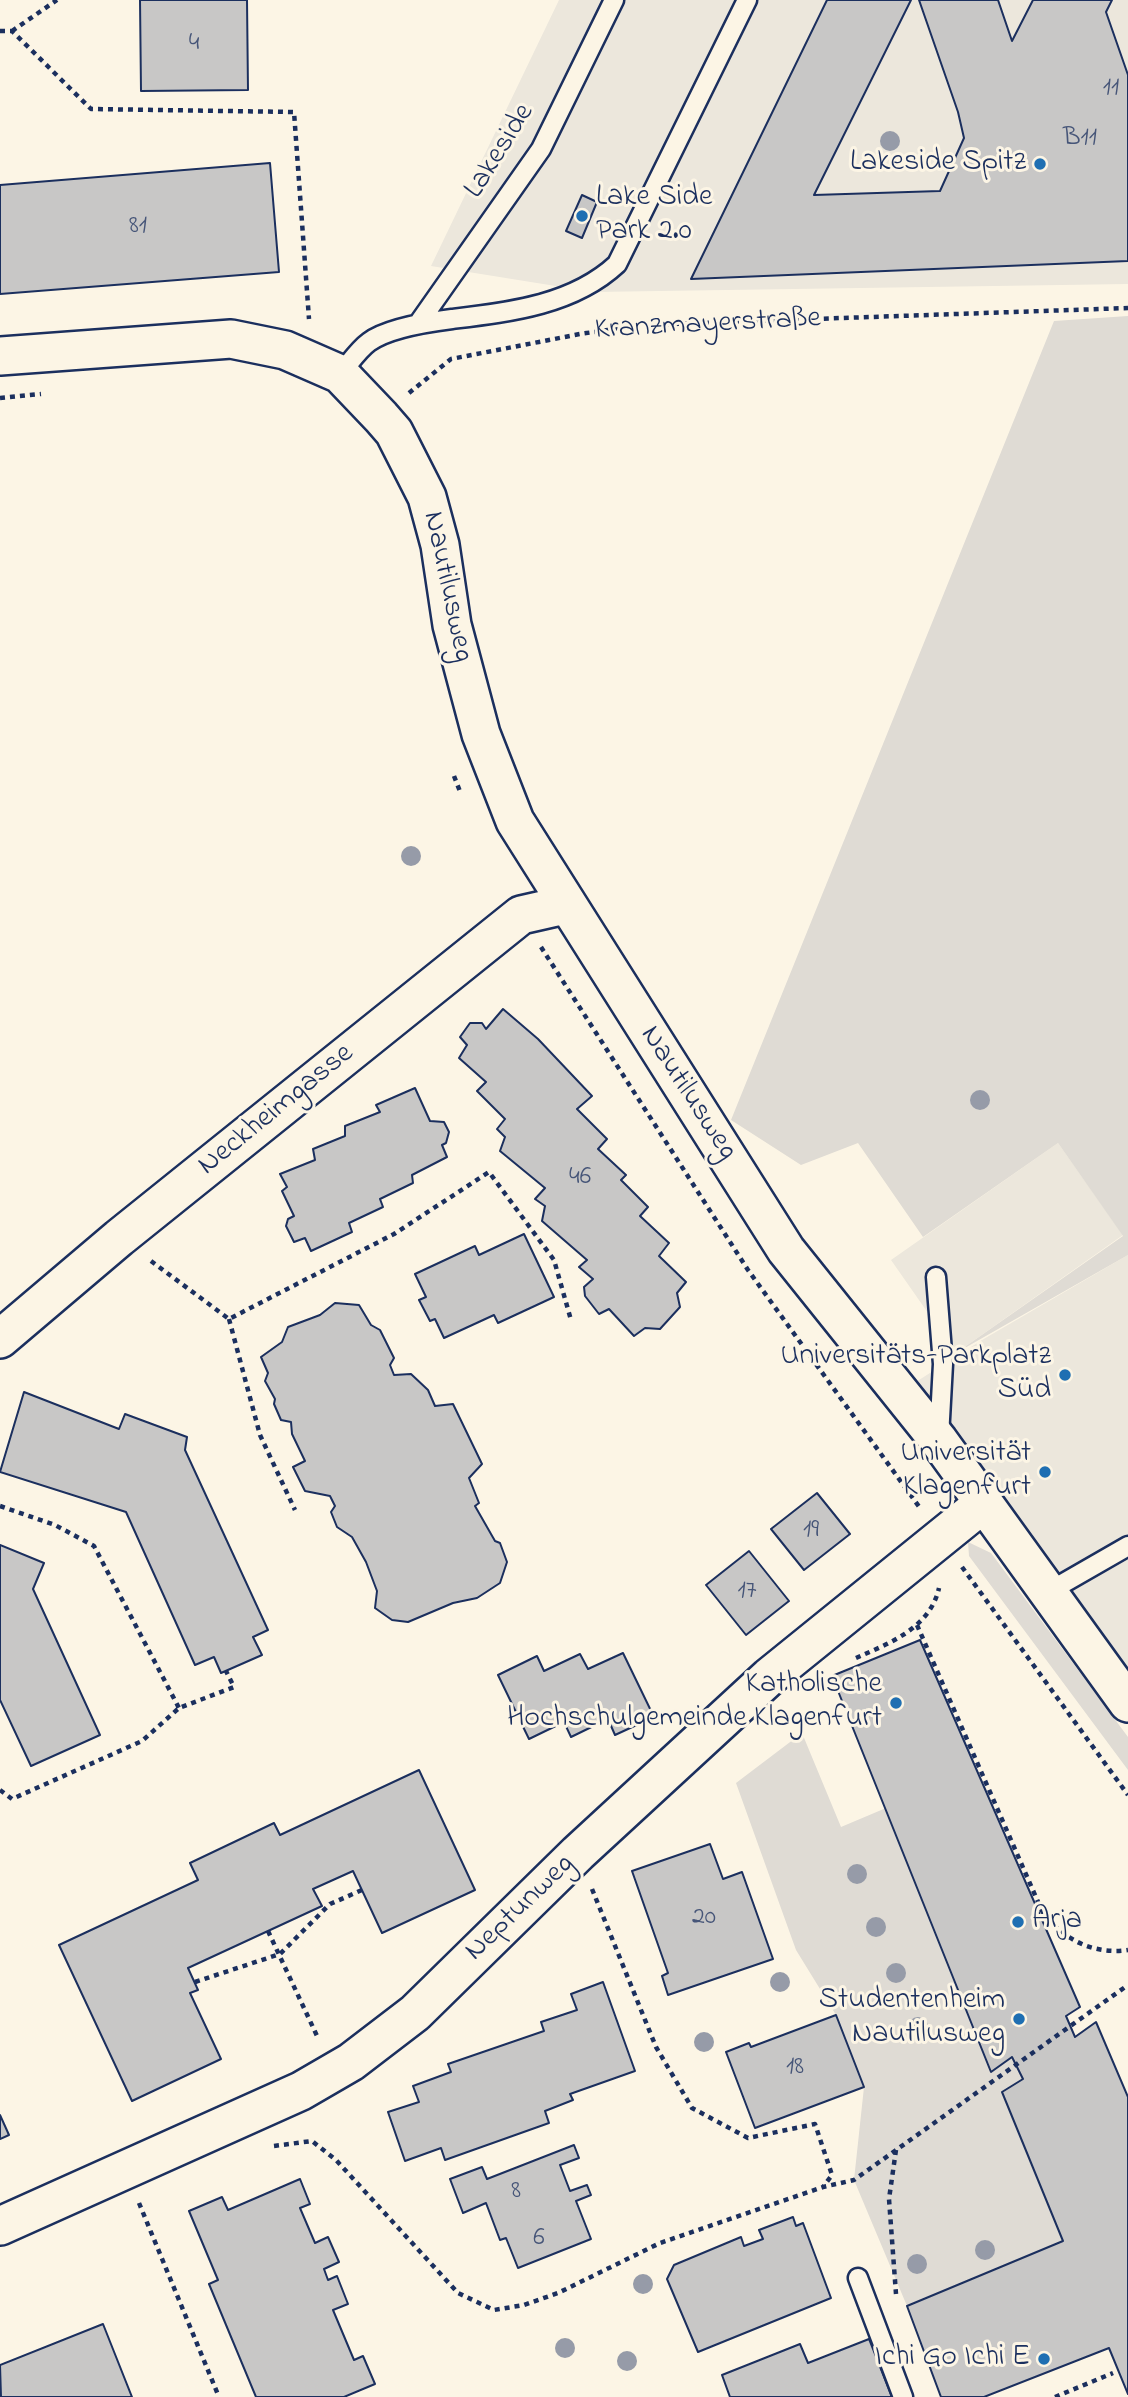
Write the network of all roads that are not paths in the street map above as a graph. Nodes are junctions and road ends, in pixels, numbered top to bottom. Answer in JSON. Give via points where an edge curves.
{"nodes":[{"id":1,"x":614,"y":0,"type":"edge"},
{"id":2,"x":747,"y":0,"type":"edge"},
{"id":3,"x":418,"y":324,"type":"junction"},
{"id":4,"x":0,"y":356,"type":"edge"},
{"id":5,"x":341,"y":374,"type":"junction"},
{"id":6,"x":565,"y":905,"type":"junction"},
{"id":7,"x":936,"y":1277,"type":"dead end"},
{"id":8,"x":0,"y":1339,"type":"edge"},
{"id":9,"x":939,"y":1441,"type":"junction"},
{"id":10,"x":984,"y":1503,"type":"junction"},
{"id":11,"x":1128,"y":1546,"type":"edge"},
{"id":12,"x":1048,"y":1592,"type":"junction"},
{"id":13,"x":1128,"y":1703,"type":"edge"},
{"id":14,"x":0,"y":2226,"type":"edge"},
{"id":15,"x":858,"y":2278,"type":"dead end"},
{"id":16,"x":903,"y":2397,"type":"edge"}],
"edges":[{"from":1,"to":3,"type":"lane","name":"Lakeside","via":[[541,149]]},
{"from":2,"to":3,"type":"lane","via":[[617,264],[596,284],[561,298],[505,313]]},
{"from":3,"to":5,"type":"lane","via":[[370,341]]},
{"from":4,"to":5,"type":"street","via":[[231,339],[285,350]]},
{"from":5,"to":6,"type":"street","name":"Nautilusweg","via":[[394,432],[427,497],[440,545],[452,625],[481,734],[515,821]]},
{"from":6,"to":8,"type":"street","name":"Neckheimgasse","via":[[521,915]]},
{"from":6,"to":9,"type":"street","name":"Nautilusweg","via":[[786,1250]]},
{"from":7,"to":9,"type":"lane","via":[[943,1364]]},
{"from":9,"to":10,"type":"street","name":"Nautilusweg"},
{"from":10,"to":12,"type":"street","name":"Nautilusweg"},
{"from":10,"to":14,"type":"street","name":"Neptunweg","via":[[769,1677],[578,1853],[415,2013],[301,2091]]},
{"from":11,"to":12,"type":"lane"},
{"from":12,"to":13,"type":"street","name":"Nautilusweg"},
{"from":15,"to":16,"type":"lane"}]}
